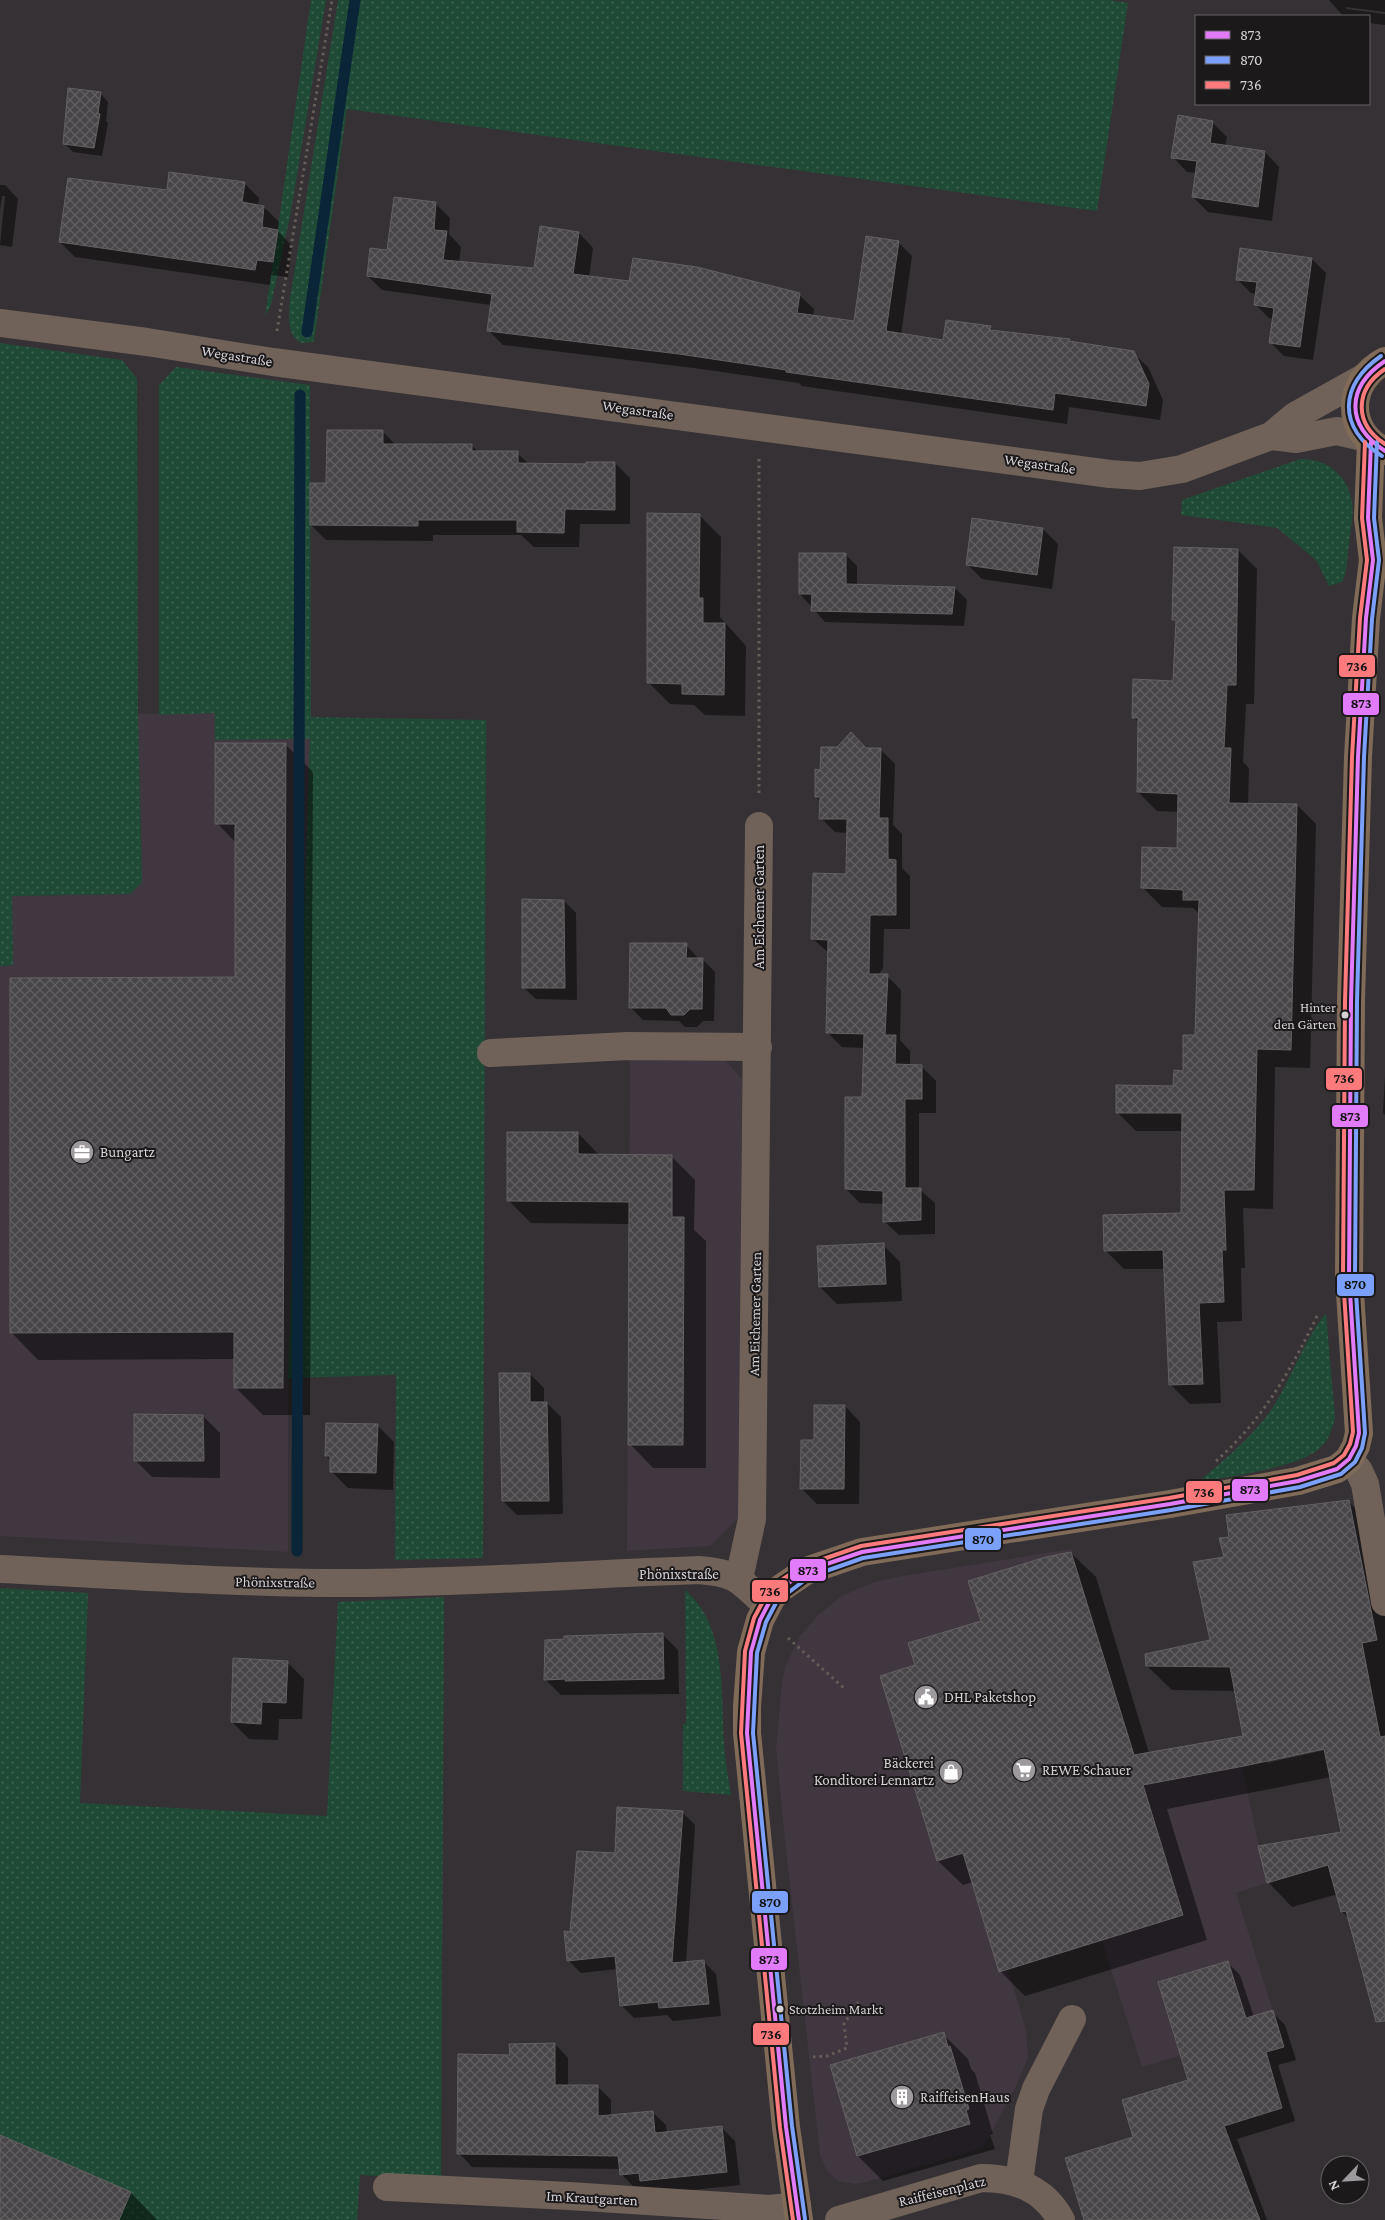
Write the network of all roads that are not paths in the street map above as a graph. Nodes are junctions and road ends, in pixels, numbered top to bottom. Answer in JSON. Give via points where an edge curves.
{"nodes":[{"id":1,"x":0,"y":323,"type":"edge"},
{"id":2,"x":1380,"y":365,"type":"edge"},
{"id":3,"x":1271,"y":436,"type":"junction"},
{"id":4,"x":1375,"y":444,"type":"edge"},
{"id":5,"x":1379,"y":548,"type":"edge"},
{"id":6,"x":759,"y":826,"type":"road end"},
{"id":7,"x":758,"y":1047,"type":"junction"},
{"id":8,"x":491,"y":1052,"type":"dead end"},
{"id":9,"x":1349,"y":1459,"type":"junction"},
{"id":10,"x":1377,"y":1504,"type":"edge"},
{"id":11,"x":0,"y":1569,"type":"edge"},
{"id":12,"x":739,"y":1579,"type":"junction"},
{"id":13,"x":1385,"y":1602,"type":"edge"},
{"id":14,"x":766,"y":1606,"type":"junction"},
{"id":15,"x":1072,"y":2019,"type":"dead end"},
{"id":16,"x":1018,"y":2182,"type":"junction"},
{"id":17,"x":388,"y":2187,"type":"dead end"},
{"id":18,"x":798,"y":2213,"type":"edge"},
{"id":19,"x":839,"y":2220,"type":"edge"},
{"id":20,"x":1061,"y":2220,"type":"edge"}],
"edges":[{"from":1,"to":3,"type":"street","name":"Wegastraße","via":[[1110,474],[1140,476],[1182,470]]},
{"from":2,"to":3,"type":"street","name":"Wegastraße","via":[[1295,416]]},
{"from":2,"to":4,"type":"main road","via":[[1359,388],[1355,406],[1360,429]]},
{"from":3,"to":4,"type":"street","name":"Wegastraße","via":[[1296,439],[1337,431]]},
{"from":4,"to":5,"type":"main road","via":[[1368,518]]},
{"from":5,"to":9,"type":"main road","via":[[1366,618],[1358,757],[1351,1001],[1349,1277],[1359,1433]]},
{"from":6,"to":7,"type":"street","name":"Am Eichemer Garten"},
{"from":7,"to":8,"type":"street","via":[[628,1046]]},
{"from":7,"to":12,"type":"street","name":"Am Eichemer Garten","via":[[752,1519]]},
{"from":9,"to":10,"type":"street"},
{"from":9,"to":14,"type":"main road","via":[[1330,1471],[1280,1485],[862,1552],[806,1571],[781,1588]]},
{"from":10,"to":13,"type":"street"},
{"from":11,"to":12,"type":"street","name":"Phönixstraße","via":[[279,1582],[522,1579],[698,1570],[723,1572]]},
{"from":12,"to":14,"type":"street","name":"Phönixstraße"},
{"from":14,"to":18,"type":"main road","name":"Im Krautgarten","via":[[751,1652],[747,1724]]},
{"from":15,"to":16,"type":"street","via":[[1036,2088],[1029,2109]]},
{"from":16,"to":19,"type":"street","name":"Raiffeisenplatz","via":[[981,2178]]},
{"from":16,"to":20,"type":"street","name":"Raiffeisenplatz","via":[[1040,2196]]},
{"from":17,"to":18,"type":"street","name":"Im Krautgarten","via":[[570,2196]]}]}
